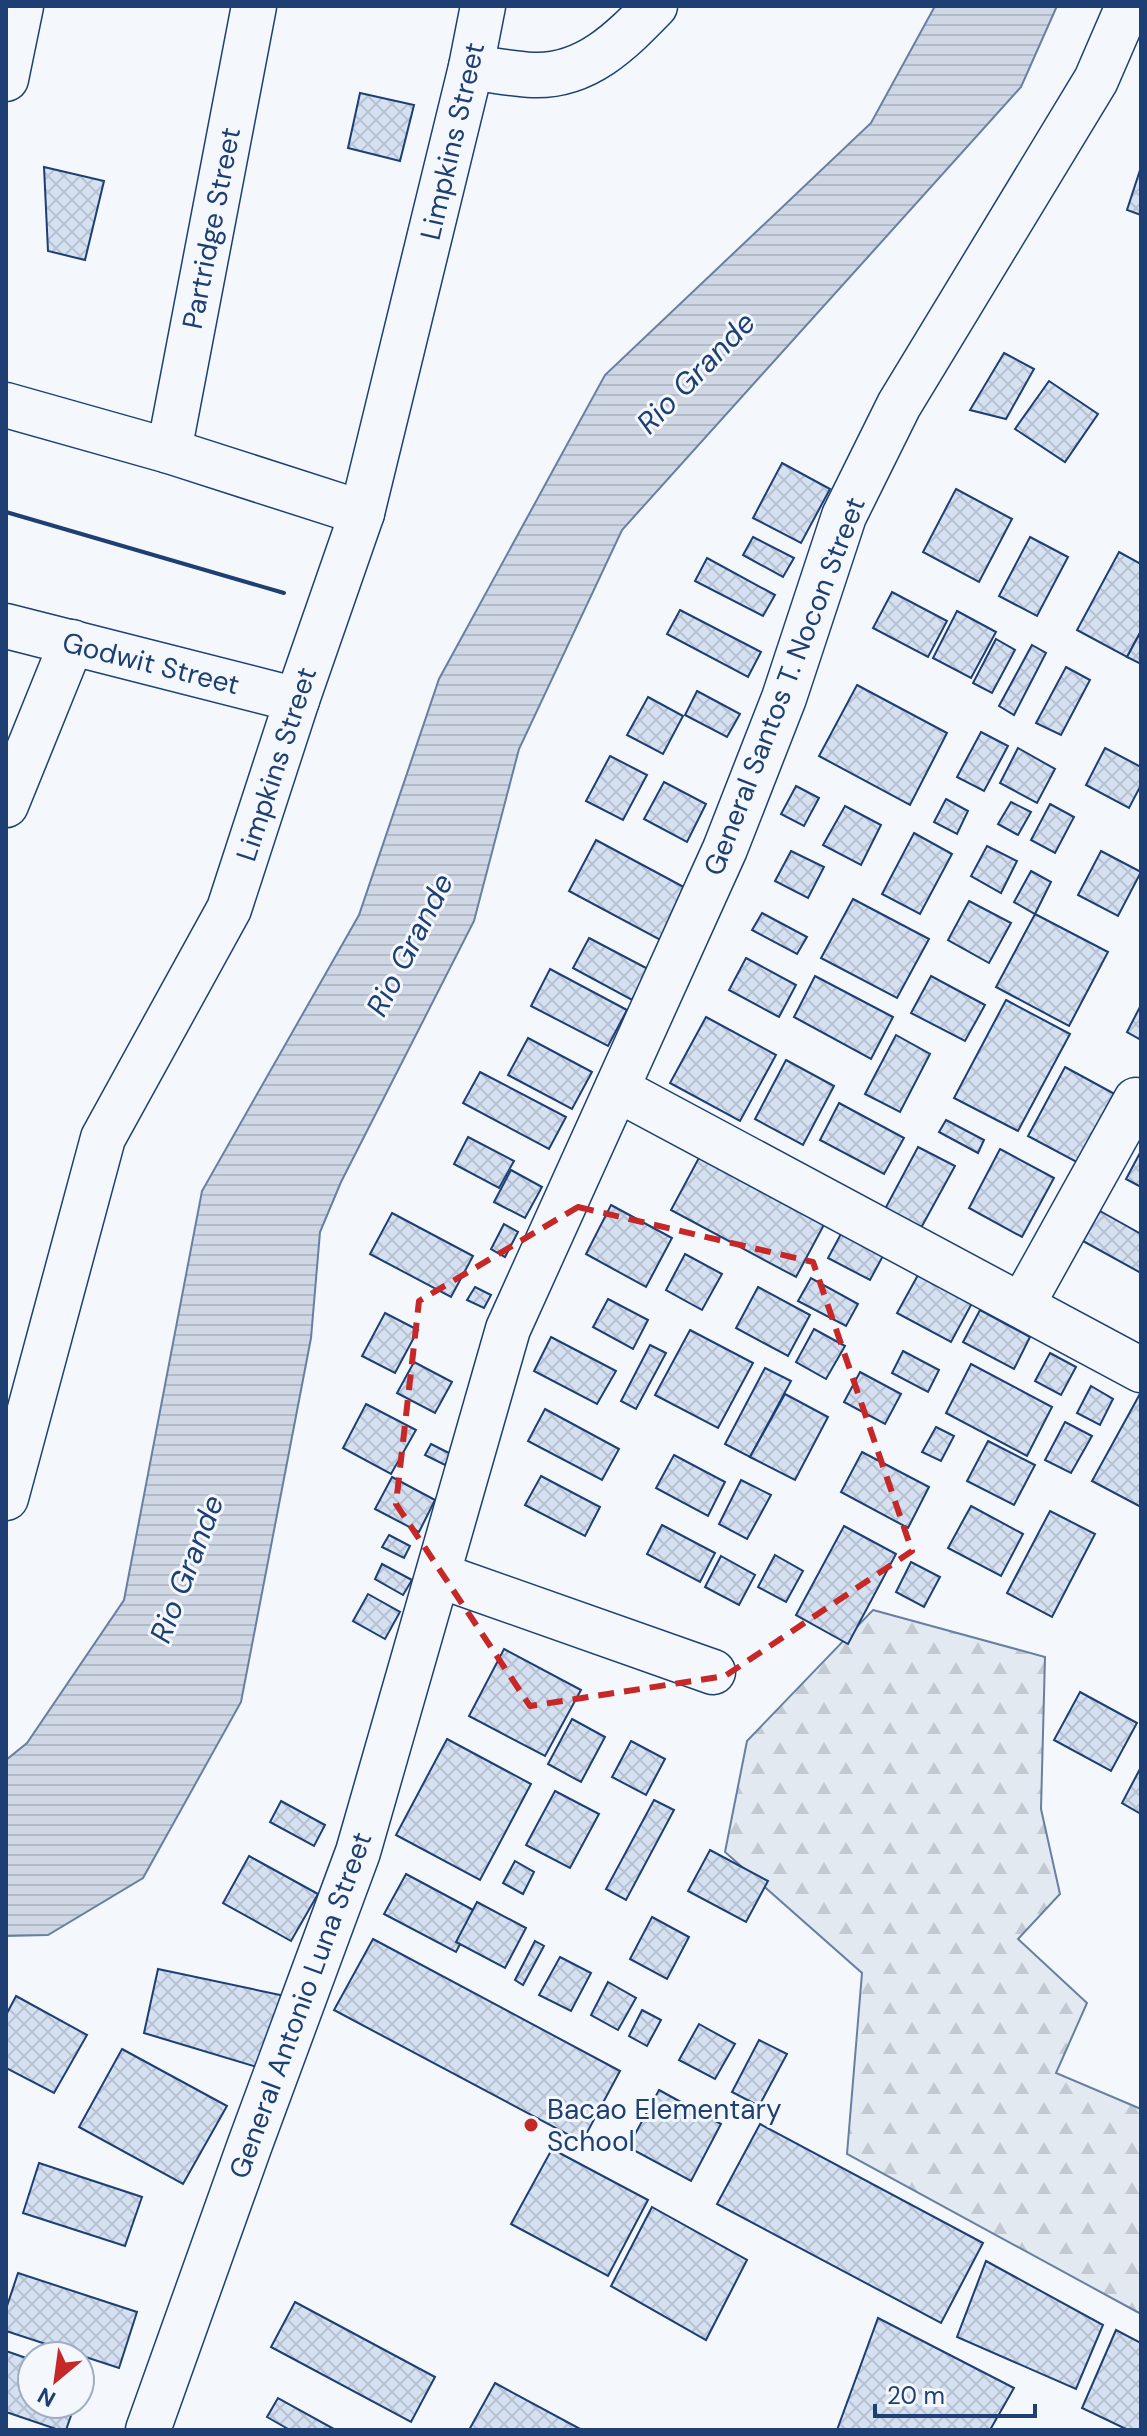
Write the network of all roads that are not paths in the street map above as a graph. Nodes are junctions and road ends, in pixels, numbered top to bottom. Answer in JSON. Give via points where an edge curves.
{"nodes":[{"id":1,"x":21,"y":6,"type":"edge"},
{"id":2,"x":254,"y":6,"type":"edge"},
{"id":3,"x":483,"y":6,"type":"edge"},
{"id":4,"x":655,"y":6,"type":"edge"},
{"id":5,"x":1128,"y":6,"type":"edge"},
{"id":6,"x":471,"y":67,"type":"junction"},
{"id":7,"x":6,"y":79,"type":"edge"},
{"id":8,"x":6,"y":405,"type":"edge"},
{"id":9,"x":169,"y":451,"type":"junction"},
{"id":10,"x":362,"y":513,"type":"junction"},
{"id":11,"x":6,"y":626,"type":"edge"},
{"id":12,"x":72,"y":642,"type":"junction"},
{"id":13,"x":297,"y":700,"type":"junction"},
{"id":14,"x":6,"y":805,"type":"edge"},
{"id":15,"x":617,"y":1089,"type":"junction"},
{"id":16,"x":1136,"y":1100,"type":"dead end"},
{"id":17,"x":1022,"y":1305,"type":"junction"},
{"id":18,"x":1141,"y":1370,"type":"edge"},
{"id":19,"x":6,"y":1498,"type":"edge"},
{"id":20,"x":438,"y":1575,"type":"junction"},
{"id":21,"x":713,"y":1672,"type":"dead end"},
{"id":22,"x":148,"y":2430,"type":"edge"}],
"edges":[{"from":1,"to":7,"type":"street"},
{"from":2,"to":9,"type":"street","name":"Partridge Street"},
{"from":3,"to":6,"type":"street","name":"Limpkins Street"},
{"from":4,"to":6,"type":"street","via":[[600,57],[569,72],[534,75]]},
{"from":5,"to":15,"type":"street","name":"General Santos T. Nocon Street","via":[[1096,80],[899,405],[844,516],[784,698],[725,849]]},
{"from":6,"to":10,"type":"street","name":"Limpkins Street"},
{"from":8,"to":9,"type":"street"},
{"from":9,"to":10,"type":"street"},
{"from":10,"to":13,"type":"street","name":"Limpkins Street"},
{"from":11,"to":12,"type":"street","name":"Godwit Street"},
{"from":12,"to":13,"type":"street","name":"Godwit Street"},
{"from":12,"to":14,"type":"street"},
{"from":13,"to":19,"type":"street","name":"Limpkins Street","via":[[229,909],[103,1138]]},
{"from":15,"to":17,"type":"street"},
{"from":15,"to":20,"type":"street","name":"General Santos T. Nocon Street","via":[[508,1329]]},
{"from":16,"to":17,"type":"street"},
{"from":17,"to":18,"type":"street"},
{"from":20,"to":21,"type":"street"},
{"from":20,"to":22,"type":"street","name":"General Antonio Luna Street","via":[[358,1852]]}]}
